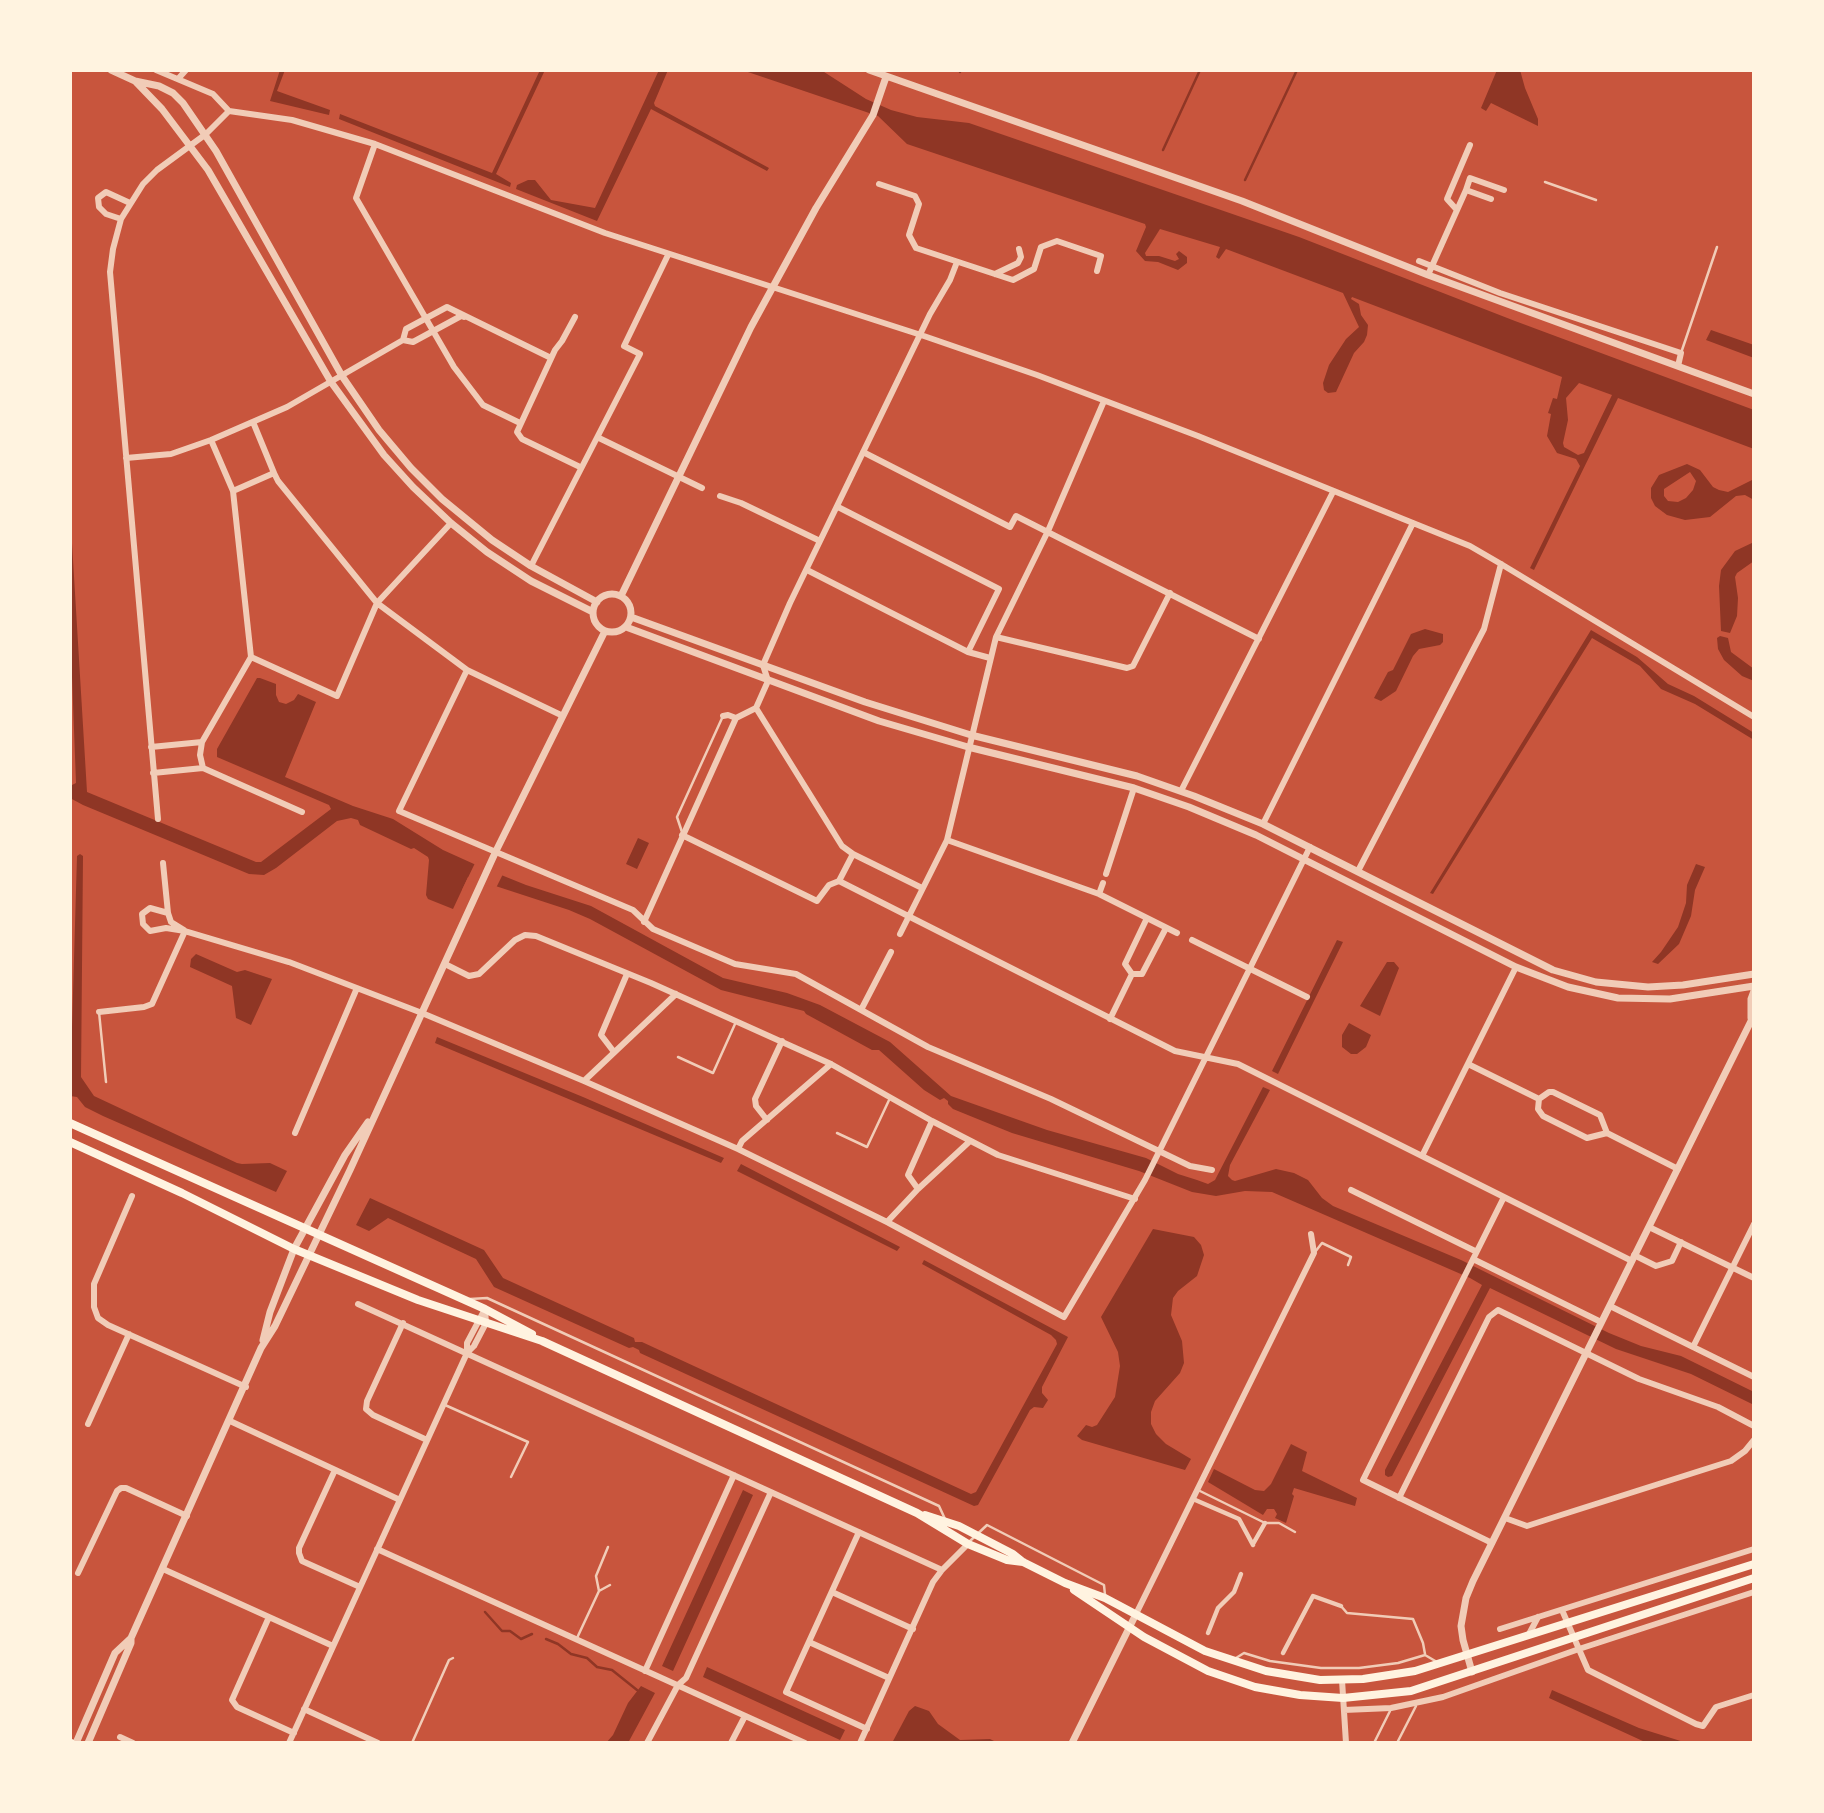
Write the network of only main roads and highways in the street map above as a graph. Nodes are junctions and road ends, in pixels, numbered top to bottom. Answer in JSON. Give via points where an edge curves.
{"nodes":[{"id":1,"x":70,"y":1123,"type":"edge"},
{"id":2,"x":70,"y":1142,"type":"edge"},
{"id":3,"x":542,"y":1341,"type":"junction"},
{"id":4,"x":918,"y":1513,"type":"junction"},
{"id":5,"x":1023,"y":1562,"type":"junction"},
{"id":6,"x":1754,"y":1564,"type":"edge"},
{"id":7,"x":1754,"y":1578,"type":"edge"},
{"id":8,"x":1065,"y":1583,"type":"junction"}],
"edges":[{"from":1,"to":3,"type":"main road","via":[[485,1310]]},
{"from":2,"to":3,"type":"main road","via":[[294,1249],[418,1300]]},
{"from":3,"to":4,"type":"main road"},
{"from":4,"to":5,"type":"main road","via":[[945,1520]]},
{"from":4,"to":5,"type":"main road","via":[[968,1544]]},
{"from":5,"to":8,"type":"main road"},
{"from":6,"to":8,"type":"main road","via":[[1439,1664],[1342,1680],[1285,1676],[1232,1661]]},
{"from":7,"to":8,"type":"main road","via":[[1411,1690],[1343,1698],[1255,1687],[1208,1671],[1129,1628]]}]}
